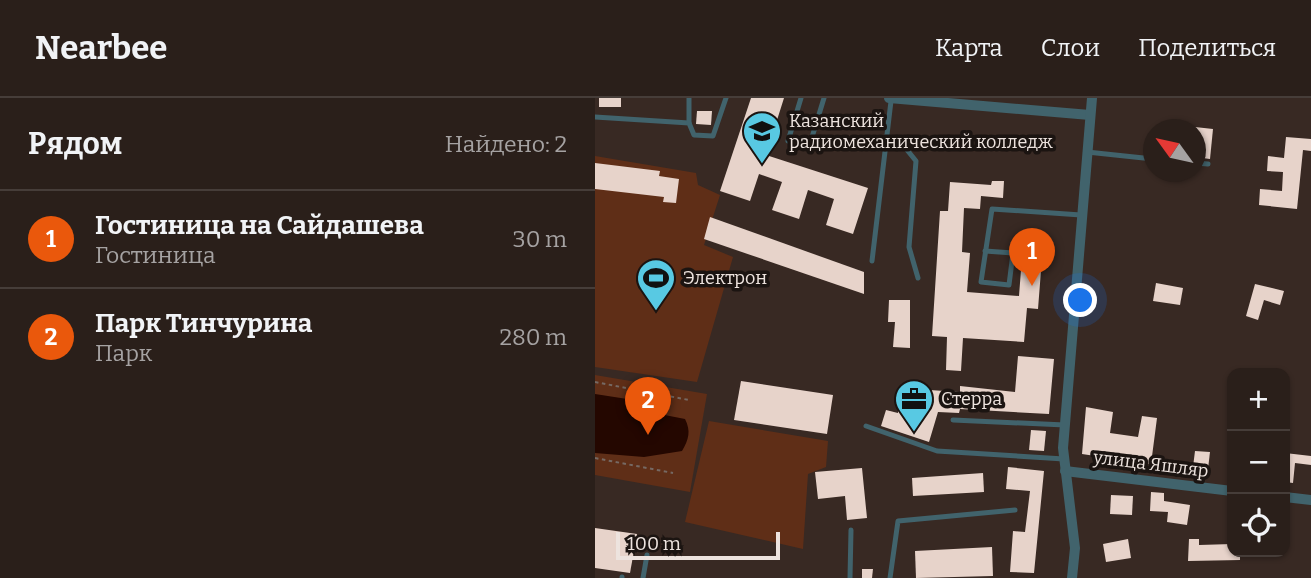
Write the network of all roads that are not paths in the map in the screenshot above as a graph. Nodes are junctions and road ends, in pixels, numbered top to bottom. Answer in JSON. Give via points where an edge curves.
{"nodes":[{"id":1,"x":689,"y":98,"type":"edge"},
{"id":2,"x":726,"y":98,"type":"edge"},
{"id":3,"x":801,"y":98,"type":"edge"},
{"id":4,"x":824,"y":98,"type":"edge"},
{"id":5,"x":1092,"y":98,"type":"edge"},
{"id":6,"x":890,"y":99,"type":"edge"},
{"id":7,"x":1090,"y":115,"type":"junction"},
{"id":8,"x":595,"y":117,"type":"edge"},
{"id":9,"x":689,"y":123,"type":"junction"},
{"id":10,"x":887,"y":139,"type":"junction"},
{"id":11,"x":1087,"y":152,"type":"junction"},
{"id":12,"x":1143,"y":158,"type":"edge"},
{"id":13,"x":1081,"y":215,"type":"junction"},
{"id":14,"x":985,"y":251,"type":"junction"},
{"id":15,"x":872,"y":261,"type":"dead end"},
{"id":16,"x":918,"y":278,"type":"dead end"},
{"id":17,"x":953,"y":420,"type":"dead end"},
{"id":18,"x":1065,"y":425,"type":"junction"},
{"id":19,"x":866,"y":426,"type":"dead end"},
{"id":20,"x":1065,"y":465,"type":"junction"},
{"id":21,"x":1227,"y":490,"type":"edge"},
{"id":22,"x":1290,"y":498,"type":"edge"},
{"id":23,"x":1311,"y":500,"type":"edge"},
{"id":24,"x":1015,"y":510,"type":"dead end"},
{"id":25,"x":851,"y":530,"type":"dead end"},
{"id":26,"x":647,"y":555,"type":"dead end"},
{"id":27,"x":643,"y":578,"type":"edge"},
{"id":28,"x":850,"y":578,"type":"edge"},
{"id":29,"x":890,"y":578,"type":"edge"},
{"id":30,"x":1072,"y":578,"type":"edge"}],
"edges":[{"from":1,"to":9,"type":"lane"},
{"from":2,"to":9,"type":"lane","via":[[713,136],[694,135]]},
{"from":3,"to":4,"type":"lane","via":[[788,141],[809,147]]},
{"from":5,"to":7,"type":"street"},
{"from":6,"to":7,"type":"street"},
{"from":6,"to":10,"type":"lane"},
{"from":7,"to":11,"type":"street"},
{"from":8,"to":9,"type":"lane"},
{"from":10,"to":15,"type":"lane"},
{"from":10,"to":16,"type":"lane","via":[[899,140],[916,161],[909,247]]},
{"from":11,"to":12,"type":"lane"},
{"from":11,"to":13,"type":"street"},
{"from":13,"to":14,"type":"lane","via":[[992,209]]},
{"from":13,"to":18,"type":"street"},
{"from":14,"to":14,"type":"lane","via":[[981,282],[1009,285],[1013,253]]},
{"from":17,"to":18,"type":"lane"},
{"from":18,"to":20,"type":"street"},
{"from":19,"to":20,"type":"lane","via":[[937,451]]},
{"from":20,"to":21,"type":"street","name":"улица Яшляр"},
{"from":20,"to":30,"type":"street","via":[[1075,548]]},
{"from":22,"to":23,"type":"street"},
{"from":24,"to":29,"type":"lane","via":[[898,521]]},
{"from":25,"to":28,"type":"lane"},
{"from":26,"to":27,"type":"lane"}]}
